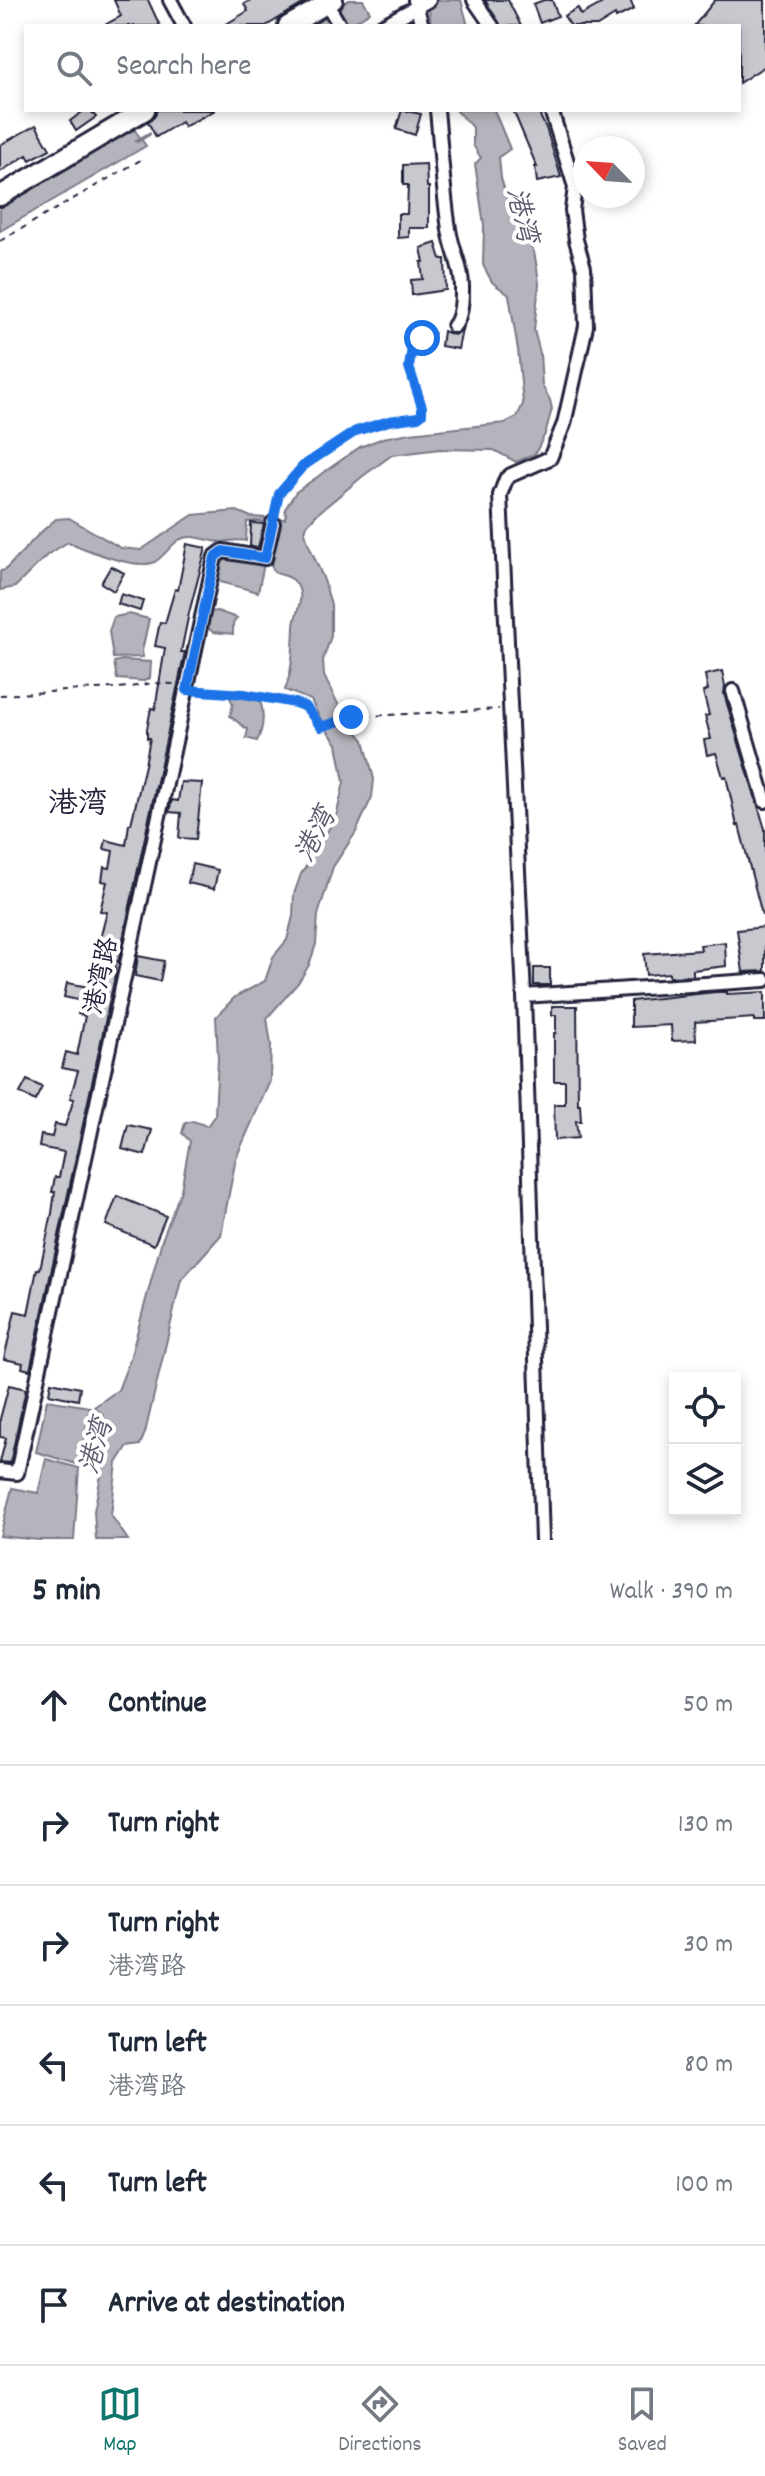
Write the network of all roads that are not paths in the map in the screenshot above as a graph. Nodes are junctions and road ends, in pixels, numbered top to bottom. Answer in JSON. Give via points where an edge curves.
{"nodes":[{"id":1,"x":170,"y":0,"type":"edge"},
{"id":2,"x":474,"y":0,"type":"edge"},
{"id":3,"x":422,"y":2,"type":"edge"},
{"id":4,"x":330,"y":4,"type":"edge"},
{"id":5,"x":183,"y":24,"type":"edge"},
{"id":6,"x":292,"y":24,"type":"edge"},
{"id":7,"x":339,"y":24,"type":"edge"},
{"id":8,"x":385,"y":24,"type":"edge"},
{"id":9,"x":422,"y":24,"type":"edge"},
{"id":10,"x":491,"y":24,"type":"edge"},
{"id":11,"x":142,"y":112,"type":"edge"},
{"id":12,"x":437,"y":112,"type":"edge"},
{"id":13,"x":552,"y":112,"type":"edge"},
{"id":14,"x":0,"y":196,"type":"edge"},
{"id":15,"x":454,"y":326,"type":"road end"},
{"id":16,"x":273,"y":523,"type":"road end"},
{"id":17,"x":733,"y":691,"type":"dead end"},
{"id":18,"x":765,"y":801,"type":"edge"},
{"id":19,"x":765,"y":980,"type":"edge"},
{"id":20,"x":524,"y":996,"type":"junction"},
{"id":21,"x":0,"y":1471,"type":"edge"},
{"id":22,"x":542,"y":1540,"type":"edge"}],
"edges":[{"from":1,"to":5,"type":"street"},
{"from":2,"to":10,"type":"street"},
{"from":3,"to":8,"type":"street"},
{"from":3,"to":9,"type":"street"},
{"from":4,"to":6,"type":"street"},
{"from":4,"to":7,"type":"street"},
{"from":11,"to":14,"type":"street"},
{"from":12,"to":15,"type":"street","via":[[448,224],[462,290]]},
{"from":13,"to":20,"type":"street","via":[[575,187],[572,210],[584,268],[586,326],[564,424],[550,458],[511,475],[500,495]]},
{"from":16,"to":21,"type":"street","name":"港湾路","via":[[265,558],[223,551],[215,557],[17,1473]]},
{"from":17,"to":18,"type":"street"},
{"from":19,"to":20,"type":"street"},
{"from":20,"to":22,"type":"street"}]}
